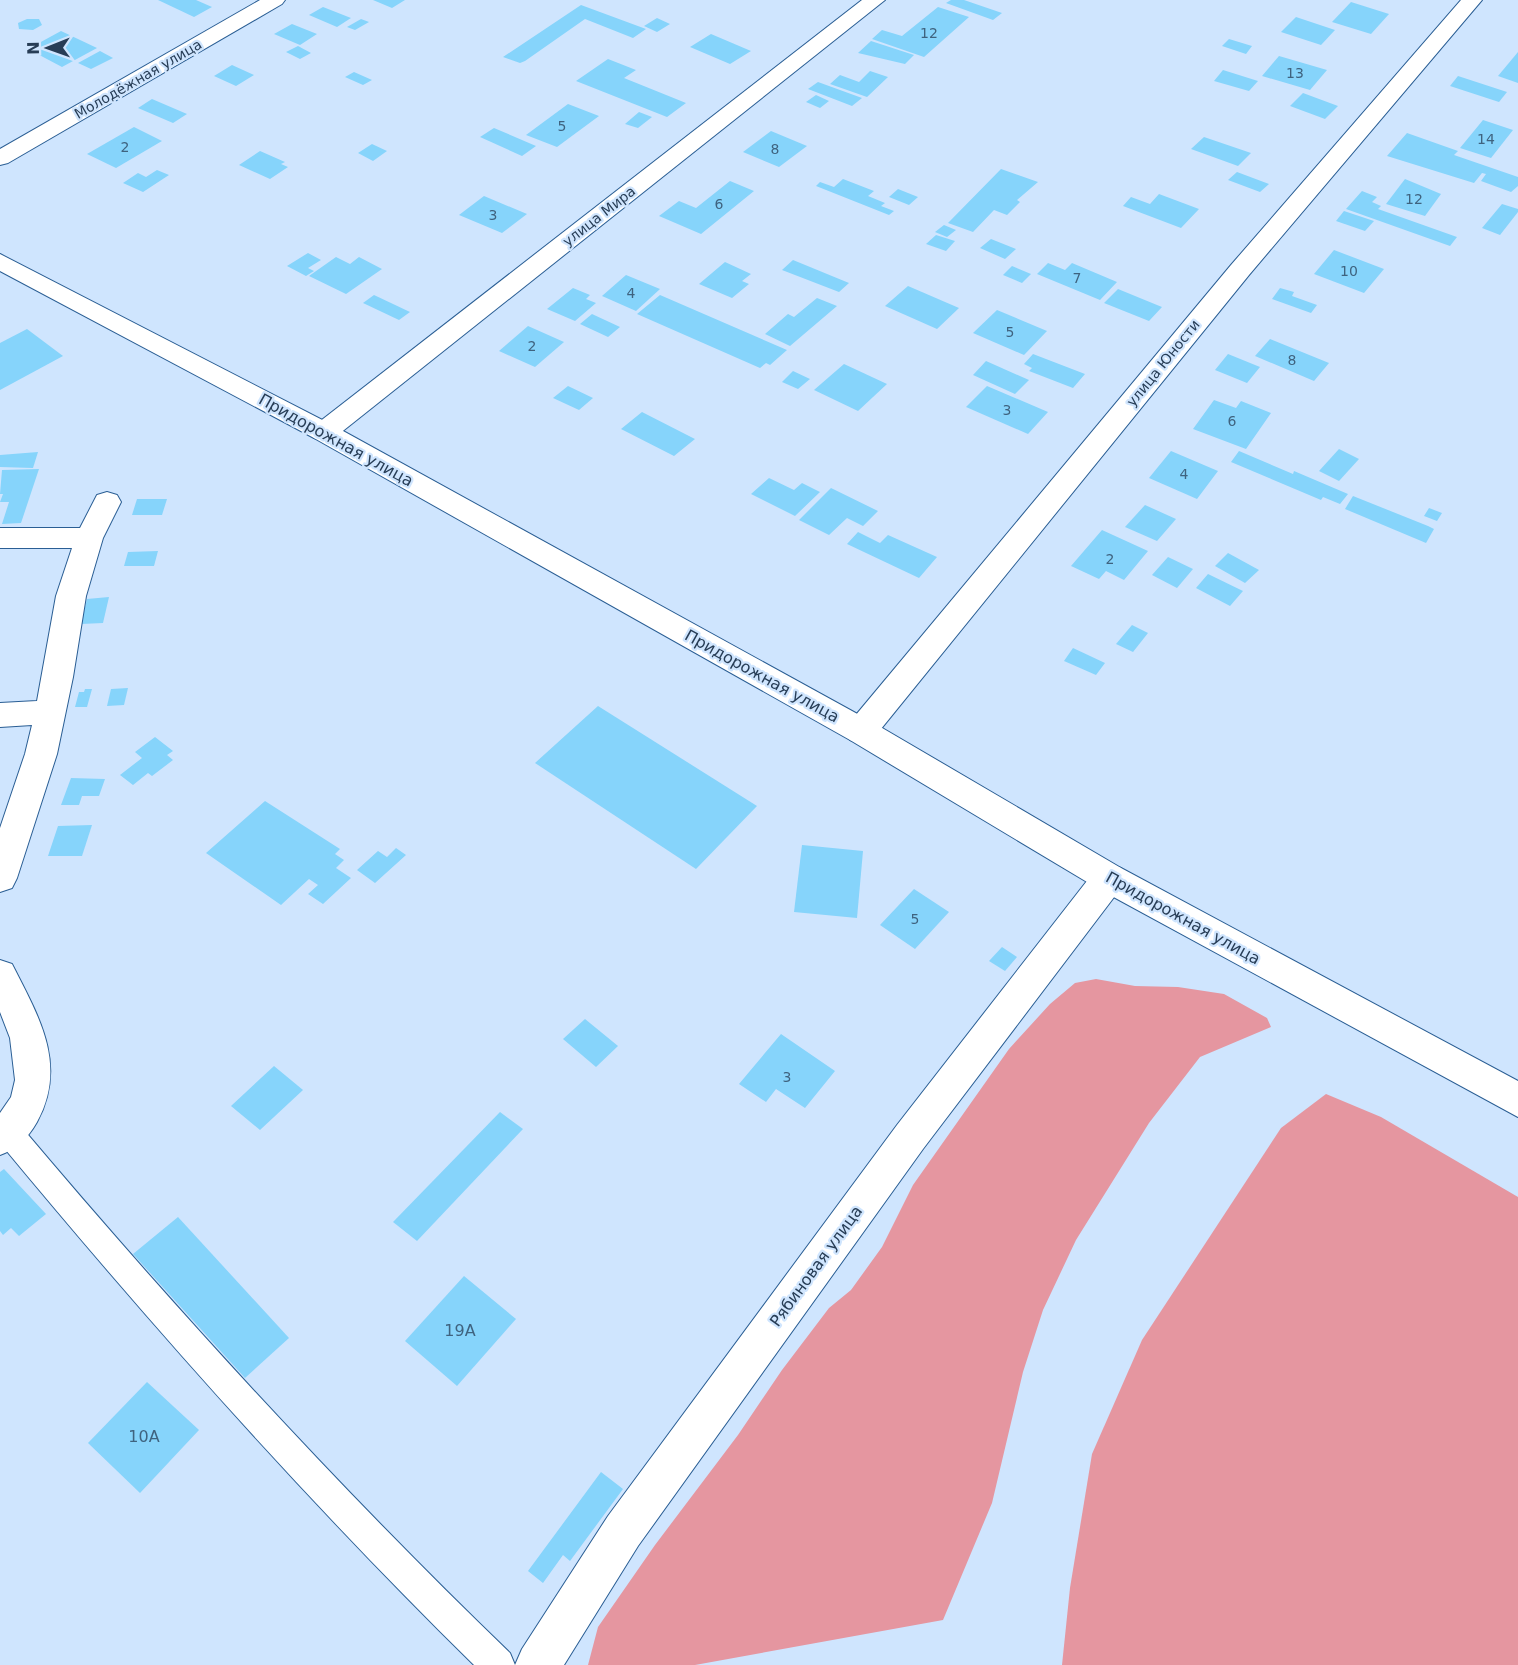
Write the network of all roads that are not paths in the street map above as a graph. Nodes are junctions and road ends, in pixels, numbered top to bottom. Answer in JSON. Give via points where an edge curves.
{"nodes":[{"id":1,"x":275,"y":0,"type":"edge"},
{"id":2,"x":875,"y":0,"type":"edge"},
{"id":3,"x":1472,"y":0,"type":"edge"},
{"id":4,"x":0,"y":158,"type":"edge"},
{"id":5,"x":0,"y":261,"type":"edge"},
{"id":6,"x":324,"y":432,"type":"junction"},
{"id":7,"x":106,"y":502,"type":"dead end"},
{"id":8,"x":0,"y":538,"type":"edge"},
{"id":9,"x":89,"y":538,"type":"junction"},
{"id":10,"x":51,"y":712,"type":"junction"},
{"id":11,"x":0,"y":715,"type":"edge"},
{"id":12,"x":861,"y":731,"type":"junction"},
{"id":13,"x":0,"y":878,"type":"edge"},
{"id":14,"x":1109,"y":878,"type":"junction"},
{"id":15,"x":0,"y":975,"type":"edge"},
{"id":16,"x":1518,"y":1100,"type":"edge"},
{"id":17,"x":4,"y":1135,"type":"edge"},
{"id":18,"x":498,"y":1665,"type":"edge"},
{"id":19,"x":538,"y":1665,"type":"edge"}],
"edges":[{"from":1,"to":4,"type":"street","name":"Молодёжная улица"},
{"from":2,"to":6,"type":"street","name":"улица Мира"},
{"from":3,"to":12,"type":"street","name":"улица Юности","via":[[1240,270]]},
{"from":5,"to":6,"type":"street","name":"Придорожная улица"},
{"from":6,"to":12,"type":"street","name":"Придорожная улица"},
{"from":7,"to":9,"type":"street"},
{"from":8,"to":9,"type":"street"},
{"from":9,"to":10,"type":"street","via":[[71,596]]},
{"from":10,"to":11,"type":"street"},
{"from":10,"to":13,"type":"street","via":[[33,786]]},
{"from":12,"to":14,"type":"street","name":"Придорожная улица"},
{"from":14,"to":16,"type":"street","name":"Придорожная улица"},
{"from":14,"to":19,"type":"street","name":"Рябиновая улица","via":[[910,1137],[622,1531]]},
{"from":15,"to":17,"type":"street","via":[[22,1017],[34,1067],[25,1108]]},
{"from":17,"to":18,"type":"lane","via":[[254,1416]]}]}
